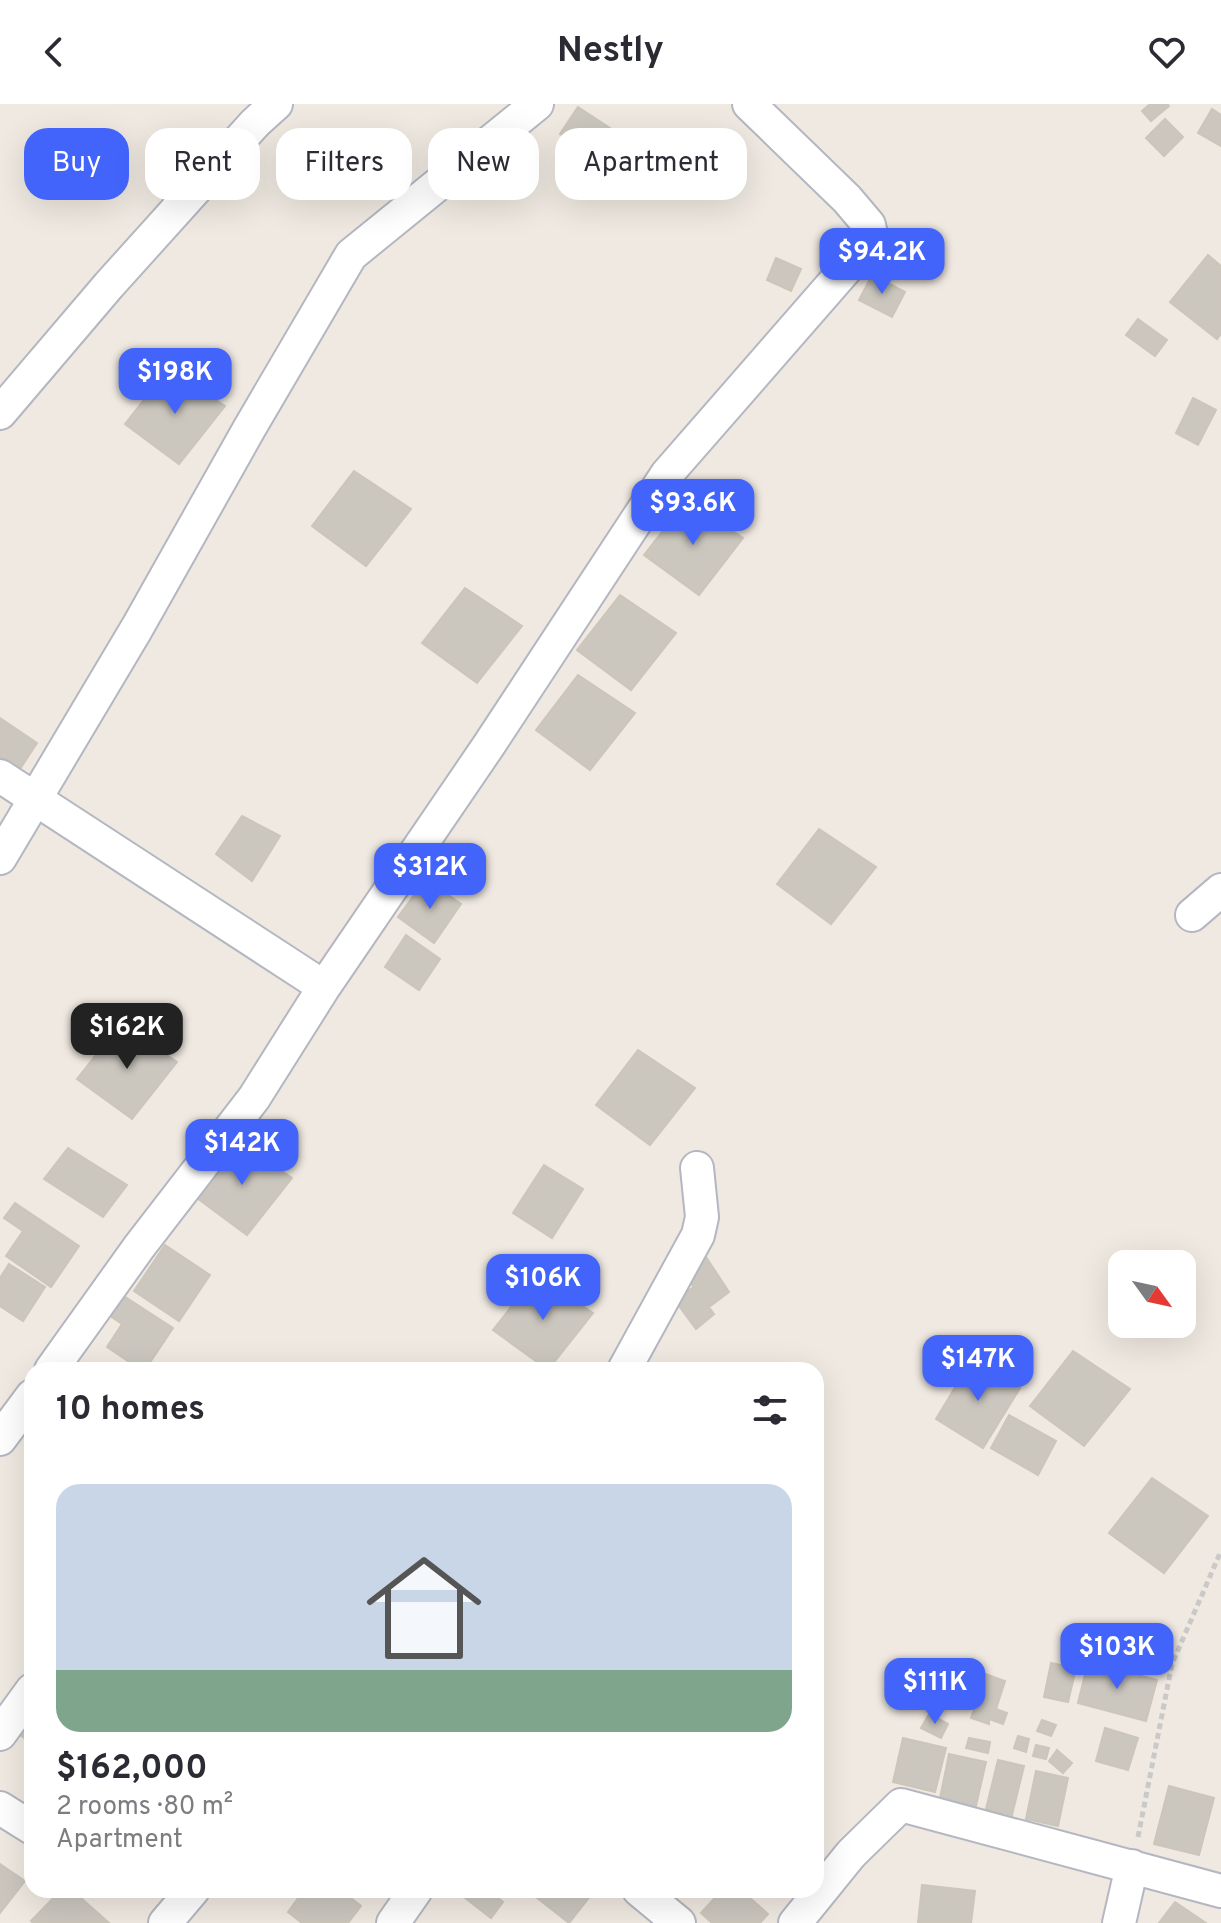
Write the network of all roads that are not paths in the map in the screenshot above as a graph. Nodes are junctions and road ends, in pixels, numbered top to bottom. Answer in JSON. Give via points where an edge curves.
{"nodes":[{"id":1,"x":276,"y":104,"type":"edge"},
{"id":2,"x":537,"y":104,"type":"edge"},
{"id":3,"x":749,"y":104,"type":"edge"},
{"id":4,"x":0,"y":413,"type":"edge"},
{"id":5,"x":0,"y":776,"type":"edge"},
{"id":6,"x":34,"y":798,"type":"junction"},
{"id":7,"x":0,"y":858,"type":"edge"},
{"id":8,"x":1221,"y":890,"type":"edge"},
{"id":9,"x":1192,"y":915,"type":"dead end"},
{"id":10,"x":324,"y":987,"type":"junction"},
{"id":11,"x":697,"y":1168,"type":"dead end"},
{"id":12,"x":57,"y":1362,"type":"edge"},
{"id":13,"x":628,"y":1362,"type":"edge"},
{"id":14,"x":24,"y":1407,"type":"edge"},
{"id":15,"x":0,"y":1439,"type":"edge"},
{"id":16,"x":24,"y":1701,"type":"edge"},
{"id":17,"x":0,"y":1734,"type":"edge"},
{"id":18,"x":0,"y":1808,"type":"edge"},
{"id":19,"x":24,"y":1823,"type":"edge"},
{"id":20,"x":1132,"y":1866,"type":"junction"},
{"id":21,"x":824,"y":1887,"type":"edge"},
{"id":22,"x":1221,"y":1891,"type":"edge"},
{"id":23,"x":186,"y":1898,"type":"edge"},
{"id":24,"x":410,"y":1898,"type":"edge"},
{"id":25,"x":649,"y":1898,"type":"edge"},
{"id":26,"x":815,"y":1898,"type":"edge"},
{"id":27,"x":165,"y":1923,"type":"edge"},
{"id":28,"x":393,"y":1923,"type":"edge"},
{"id":29,"x":679,"y":1923,"type":"edge"},
{"id":30,"x":795,"y":1923,"type":"edge"},
{"id":31,"x":1119,"y":1923,"type":"edge"}],
"edges":[{"from":1,"to":4,"type":"street"},
{"from":2,"to":6,"type":"street","via":[[351,255]]},
{"from":3,"to":10,"type":"street","via":[[847,199],[869,225],[872,239],[667,474]]},
{"from":5,"to":6,"type":"street"},
{"from":6,"to":7,"type":"street"},
{"from":6,"to":10,"type":"street"},
{"from":8,"to":9,"type":"street"},
{"from":10,"to":12,"type":"street","via":[[254,1098]]},
{"from":11,"to":13,"type":"street","via":[[702,1217],[698,1235]]},
{"from":14,"to":15,"type":"street"},
{"from":16,"to":17,"type":"street"},
{"from":18,"to":19,"type":"street"},
{"from":20,"to":21,"type":"street","via":[[901,1805]]},
{"from":20,"to":22,"type":"street"},
{"from":20,"to":31,"type":"street"},
{"from":23,"to":27,"type":"street"},
{"from":24,"to":28,"type":"street"},
{"from":25,"to":29,"type":"street"},
{"from":26,"to":30,"type":"street"}]}
